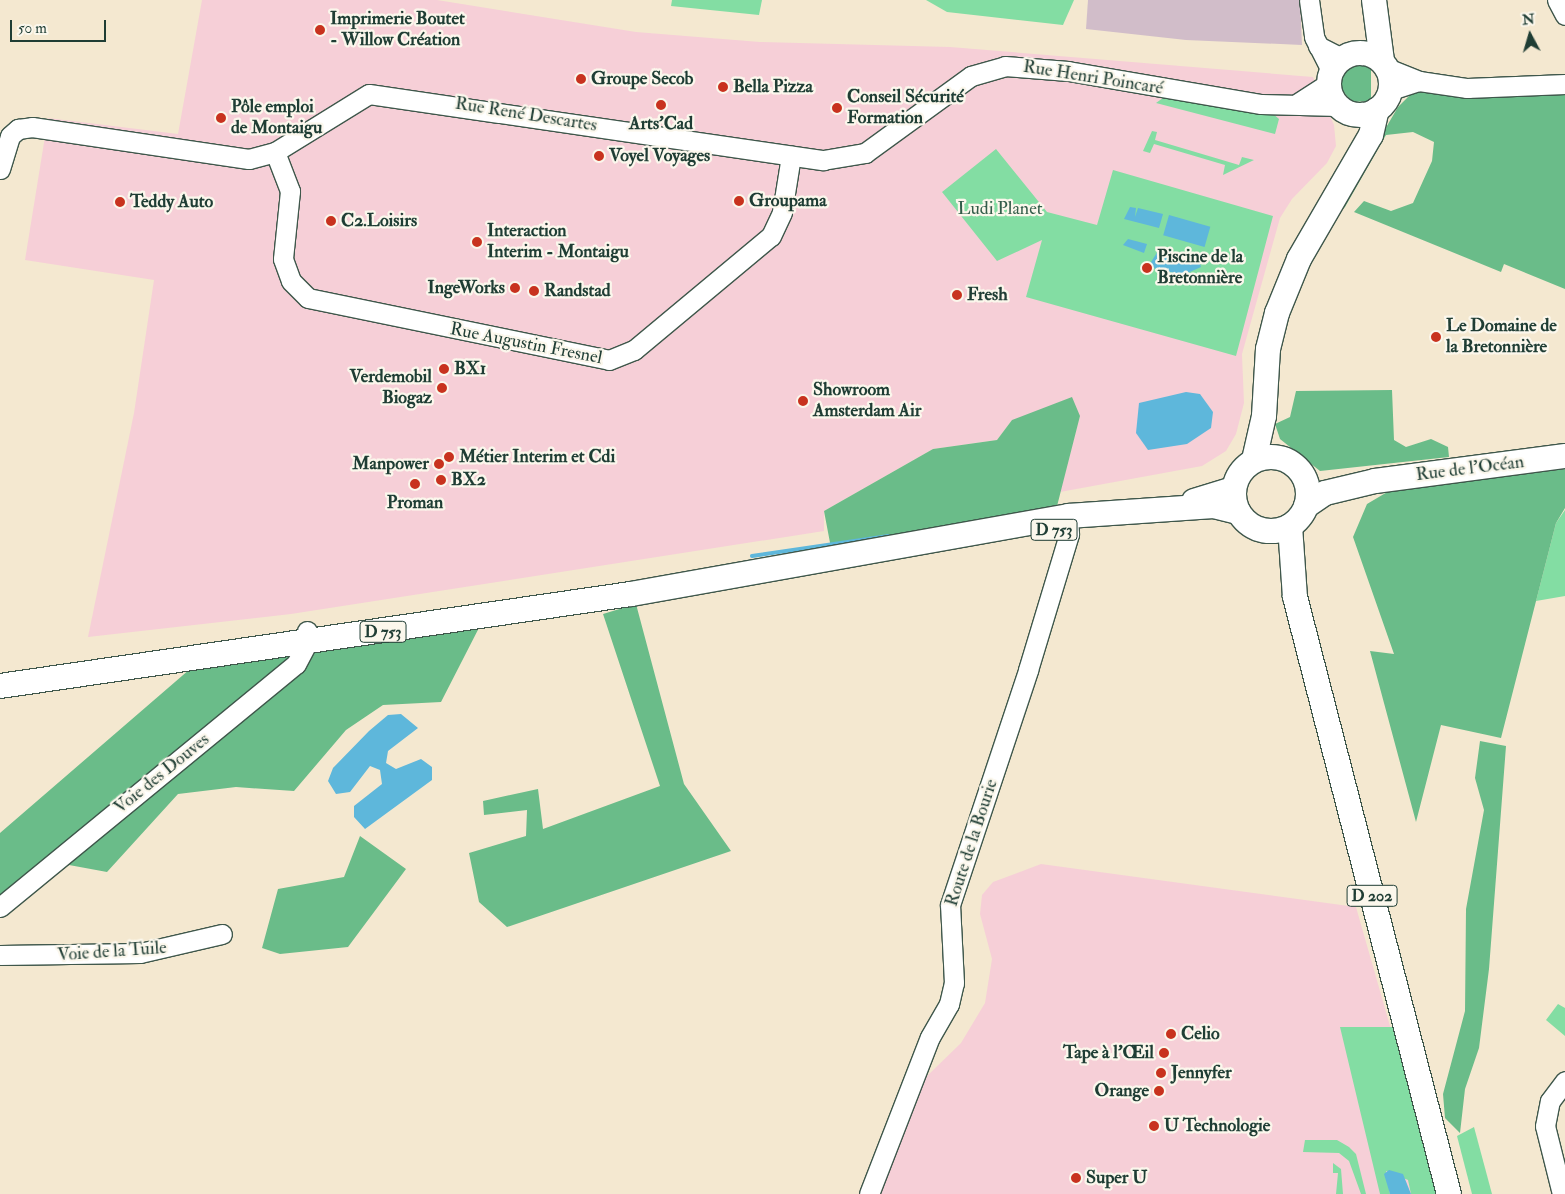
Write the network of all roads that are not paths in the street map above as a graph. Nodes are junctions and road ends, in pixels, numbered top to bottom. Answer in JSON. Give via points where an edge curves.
{"nodes":[{"id":1,"x":1309,"y":0,"type":"edge"},
{"id":2,"x":1374,"y":0,"type":"edge"},
{"id":3,"x":1557,"y":0,"type":"edge"},
{"id":4,"x":1565,"y":15,"type":"edge"},
{"id":5,"x":1339,"y":66,"type":"junction"},
{"id":6,"x":1387,"y":73,"type":"junction"},
{"id":7,"x":1565,"y":84,"type":"edge"},
{"id":8,"x":1292,"y":106,"type":"junction"},
{"id":9,"x":1340,"y":108,"type":"junction"},
{"id":10,"x":1377,"y":110,"type":"junction"},
{"id":11,"x":275,"y":152,"type":"junction"},
{"id":12,"x":791,"y":156,"type":"junction"},
{"id":13,"x":1354,"y":161,"type":"junction"},
{"id":14,"x":0,"y":169,"type":"edge"},
{"id":15,"x":1565,"y":456,"type":"edge"},
{"id":16,"x":1265,"y":459,"type":"junction"},
{"id":17,"x":1304,"y":477,"type":"junction"},
{"id":18,"x":1375,"y":481,"type":"junction"},
{"id":19,"x":1233,"y":489,"type":"junction"},
{"id":20,"x":1306,"y":506,"type":"junction"},
{"id":21,"x":1166,"y":509,"type":"junction"},
{"id":22,"x":1238,"y":512,"type":"junction"},
{"id":23,"x":1068,"y":523,"type":"junction"},
{"id":24,"x":1290,"y":526,"type":"junction"},
{"id":25,"x":1265,"y":531,"type":"junction"},
{"id":26,"x":1295,"y":597,"type":"junction"},
{"id":27,"x":307,"y":636,"type":"junction"},
{"id":28,"x":0,"y":685,"type":"edge"},
{"id":29,"x":0,"y":907,"type":"edge"},
{"id":30,"x":222,"y":934,"type":"dead end"},
{"id":31,"x":0,"y":955,"type":"edge"},
{"id":32,"x":1565,"y":1081,"type":"edge"},
{"id":33,"x":869,"y":1194,"type":"edge"},
{"id":34,"x":1449,"y":1194,"type":"edge"},
{"id":35,"x":1562,"y":1194,"type":"edge"}],
"edges":[{"from":1,"to":5,"type":"street","via":[[1318,46]]},
{"from":2,"to":5,"type":"main road","via":[[1368,32]]},
{"from":2,"to":6,"type":"main road"},
{"from":3,"to":4,"type":"street"},
{"from":5,"to":6,"type":"main road"},
{"from":5,"to":8,"type":"street"},
{"from":5,"to":9,"type":"main road"},
{"from":6,"to":7,"type":"street","via":[[1419,81],[1502,89]]},
{"from":6,"to":10,"type":"main road"},
{"from":8,"to":9,"type":"street"},
{"from":8,"to":12,"type":"street","name":"Rue Henri Poincaré","via":[[1006,66],[971,76],[886,142],[846,158]]},
{"from":9,"to":10,"type":"main road","via":[[1359,115]]},
{"from":9,"to":13,"type":"main road","via":[[1352,132]]},
{"from":10,"to":13,"type":"main road","via":[[1371,134]]},
{"from":11,"to":12,"type":"street","name":"Rue René Descartes","via":[[354,100],[386,93]]},
{"from":11,"to":12,"type":"street","name":"Rue Augustin Fresnel","via":[[290,192],[283,259],[291,281],[308,298],[609,360],[634,350],[771,236],[782,212]]},
{"from":11,"to":14,"type":"street","via":[[235,158],[32,127],[18,129],[10,136]]},
{"from":13,"to":16,"type":"main road","via":[[1299,259],[1277,313],[1264,378]]},
{"from":15,"to":18,"type":"main road","name":"Rue de l'Océan"},
{"from":16,"to":17,"type":"main road","via":[[1288,461]]},
{"from":16,"to":19,"type":"main road","via":[[1237,477]]},
{"from":17,"to":18,"type":"main road","name":"Rue de l'Océan"},
{"from":17,"to":20,"type":"main road"},
{"from":18,"to":20,"type":"main road","name":"Rue de l'Océan","via":[[1325,494]]},
{"from":19,"to":21,"type":"main road","number":"D 753"},
{"from":19,"to":22,"type":"main road"},
{"from":20,"to":24,"type":"main road"},
{"from":21,"to":22,"type":"main road","number":"D 753","via":[[1214,506]]},
{"from":21,"to":23,"type":"main road","number":"D 753"},
{"from":22,"to":25,"type":"main road","via":[[1254,528]]},
{"from":23,"to":27,"type":"main road","number":"D 753"},
{"from":23,"to":33,"type":"street","name":"Route de la Bourie","via":[[1022,689],[950,906],[954,983],[949,1004],[930,1037]]},
{"from":24,"to":25,"type":"main road"},
{"from":24,"to":26,"type":"main road","number":"D 202"},
{"from":25,"to":26,"type":"main road","number":"D 202"},
{"from":26,"to":34,"type":"main road","number":"D 202"},
{"from":27,"to":28,"type":"main road","number":"D 753"},
{"from":27,"to":29,"type":"street","name":"Voie des Douves","via":[[296,664]]},
{"from":30,"to":31,"type":"street","name":"Voie de la Tuile","via":[[140,954]]},
{"from":32,"to":35,"type":"street","via":[[1550,1101],[1545,1126]]}]}
